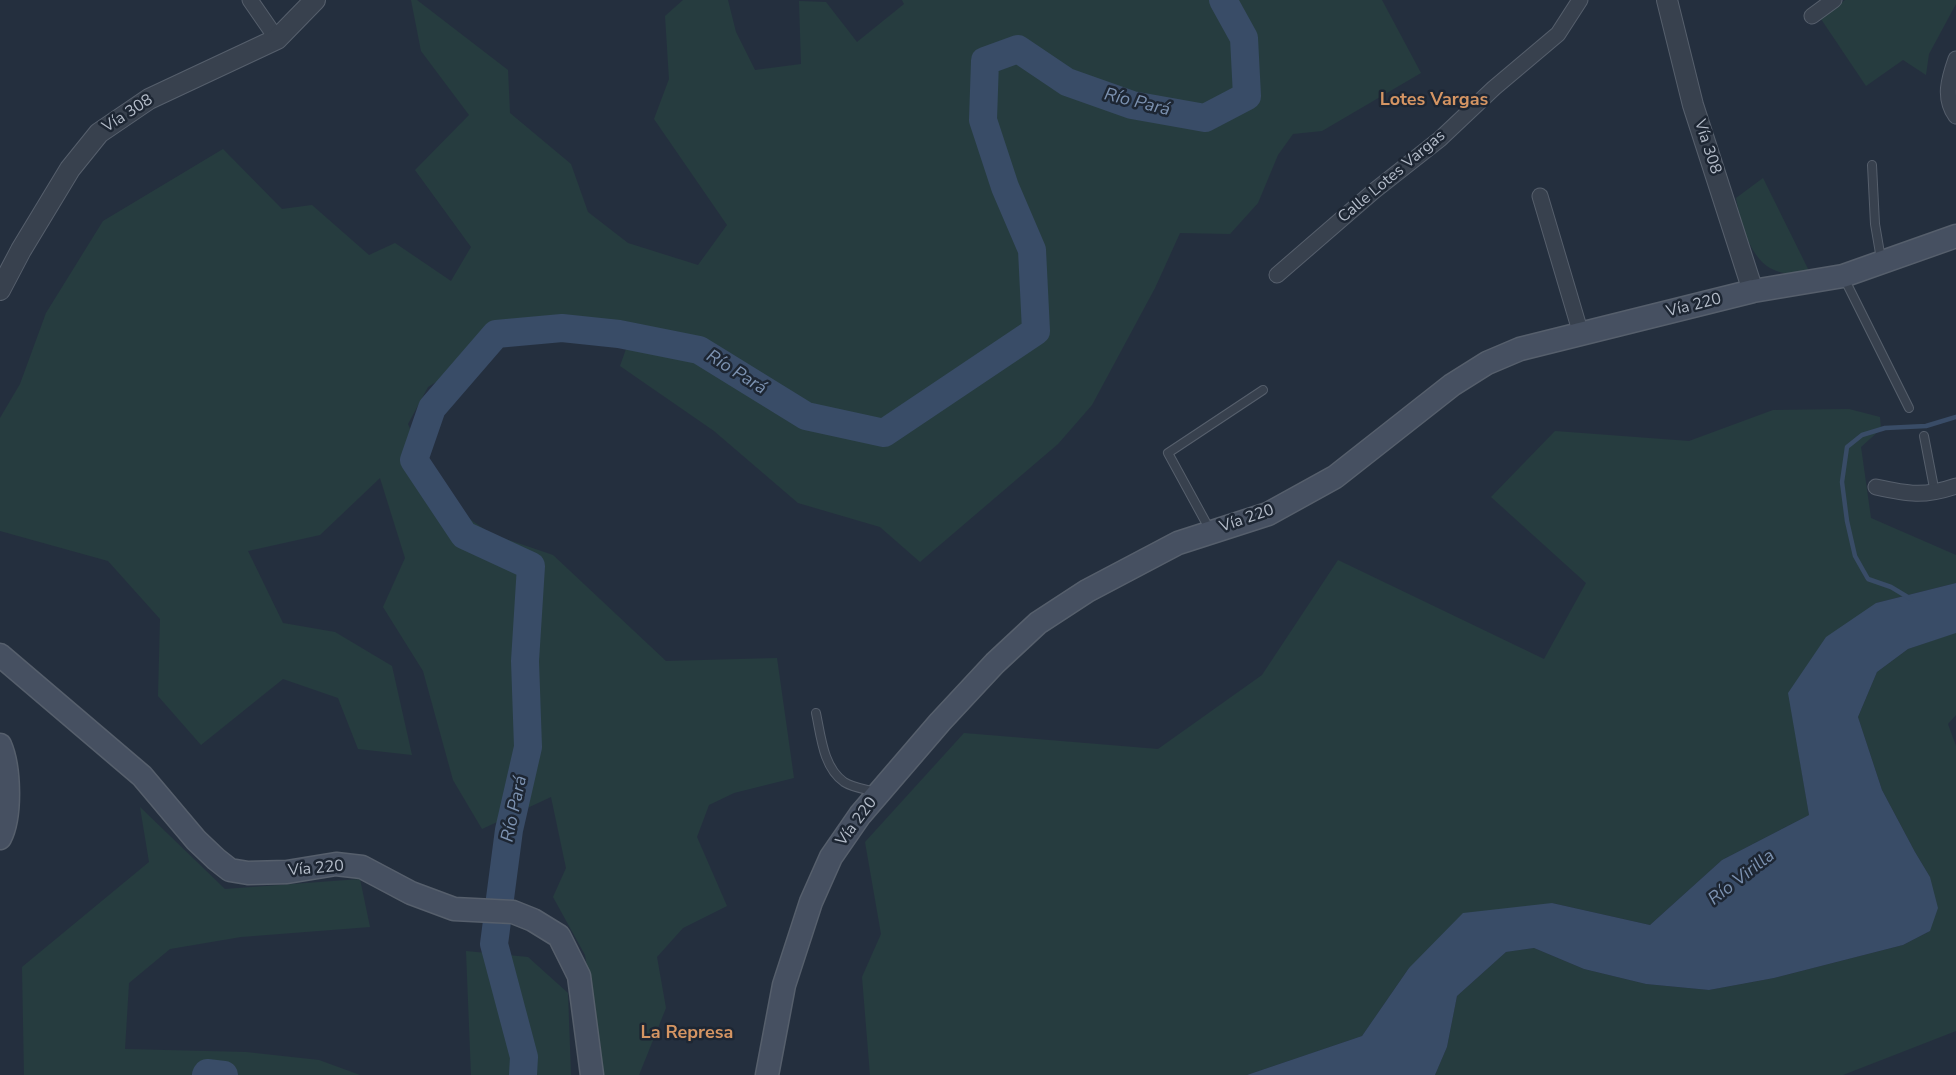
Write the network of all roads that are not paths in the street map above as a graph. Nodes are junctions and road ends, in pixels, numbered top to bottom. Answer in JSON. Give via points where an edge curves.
{"nodes":[{"id":1,"x":250,"y":0,"type":"edge"},
{"id":2,"x":315,"y":0,"type":"edge"},
{"id":3,"x":1580,"y":0,"type":"edge"},
{"id":4,"x":1667,"y":0,"type":"edge"},
{"id":5,"x":1834,"y":0,"type":"edge"},
{"id":6,"x":1812,"y":16,"type":"dead end"},
{"id":7,"x":278,"y":39,"type":"junction"},
{"id":8,"x":1956,"y":59,"type":"edge"},
{"id":9,"x":1956,"y":116,"type":"edge"},
{"id":10,"x":1872,"y":165,"type":"dead end"},
{"id":11,"x":1540,"y":196,"type":"dead end"},
{"id":12,"x":1956,"y":236,"type":"edge"},
{"id":13,"x":1882,"y":263,"type":"junction"},
{"id":14,"x":1277,"y":275,"type":"dead end"},
{"id":15,"x":1843,"y":276,"type":"junction"},
{"id":16,"x":0,"y":290,"type":"edge"},
{"id":17,"x":1753,"y":291,"type":"junction"},
{"id":18,"x":1581,"y":334,"type":"junction"},
{"id":19,"x":1263,"y":390,"type":"dead end"},
{"id":20,"x":1909,"y":408,"type":"dead end"},
{"id":21,"x":1924,"y":436,"type":"dead end"},
{"id":22,"x":1956,"y":486,"type":"edge"},
{"id":23,"x":1876,"y":487,"type":"dead end"},
{"id":24,"x":1935,"y":493,"type":"junction"},
{"id":25,"x":1211,"y":531,"type":"junction"},
{"id":26,"x":0,"y":655,"type":"edge"},
{"id":27,"x":816,"y":713,"type":"dead end"},
{"id":28,"x":0,"y":745,"type":"edge"},
{"id":29,"x":879,"y":793,"type":"junction"},
{"id":30,"x":0,"y":838,"type":"edge"},
{"id":31,"x":592,"y":1075,"type":"edge"},
{"id":32,"x":767,"y":1075,"type":"edge"}],
"edges":[{"from":1,"to":7,"type":"street"},
{"from":2,"to":7,"type":"street","name":"Vía 308"},
{"from":3,"to":14,"type":"street","name":"Calle Lotes Vargas","via":[[1558,34]]},
{"from":4,"to":17,"type":"street","name":"Vía 308","via":[[1693,105]]},
{"from":5,"to":6,"type":"street"},
{"from":7,"to":16,"type":"street","name":"Vía 308","via":[[149,99],[99,133],[70,169]]},
{"from":8,"to":9,"type":"street","via":[[1947,91]]},
{"from":10,"to":13,"type":"lane","via":[[1875,224]]},
{"from":11,"to":18,"type":"street"},
{"from":12,"to":13,"type":"main road","name":"Vía 220"},
{"from":13,"to":15,"type":"main road","name":"Vía 220"},
{"from":15,"to":17,"type":"main road","name":"Vía 220"},
{"from":15,"to":20,"type":"lane"},
{"from":17,"to":18,"type":"main road","name":"Vía 220"},
{"from":18,"to":25,"type":"main road","name":"Vía 220","via":[[1520,349],[1487,363],[1452,385],[1335,477],[1268,514]]},
{"from":19,"to":25,"type":"lane","via":[[1168,453]]},
{"from":21,"to":24,"type":"lane"},
{"from":22,"to":24,"type":"street"},
{"from":23,"to":24,"type":"street","via":[[1909,494]]},
{"from":25,"to":29,"type":"main road","name":"Vía 220","via":[[1178,543],[1087,591],[1038,623],[995,663]]},
{"from":26,"to":31,"type":"main road","name":"Vía 220","via":[[142,776],[196,840],[230,870],[287,872],[336,864],[362,867],[411,893],[454,909],[513,912],[559,936],[579,976]]},
{"from":27,"to":29,"type":"lane","via":[[828,764],[836,775],[845,783]]},
{"from":28,"to":30,"type":"main road","via":[[8,785],[5,829]]},
{"from":29,"to":32,"type":"main road","name":"Vía 220","via":[[831,857],[811,902],[783,985]]}]}
